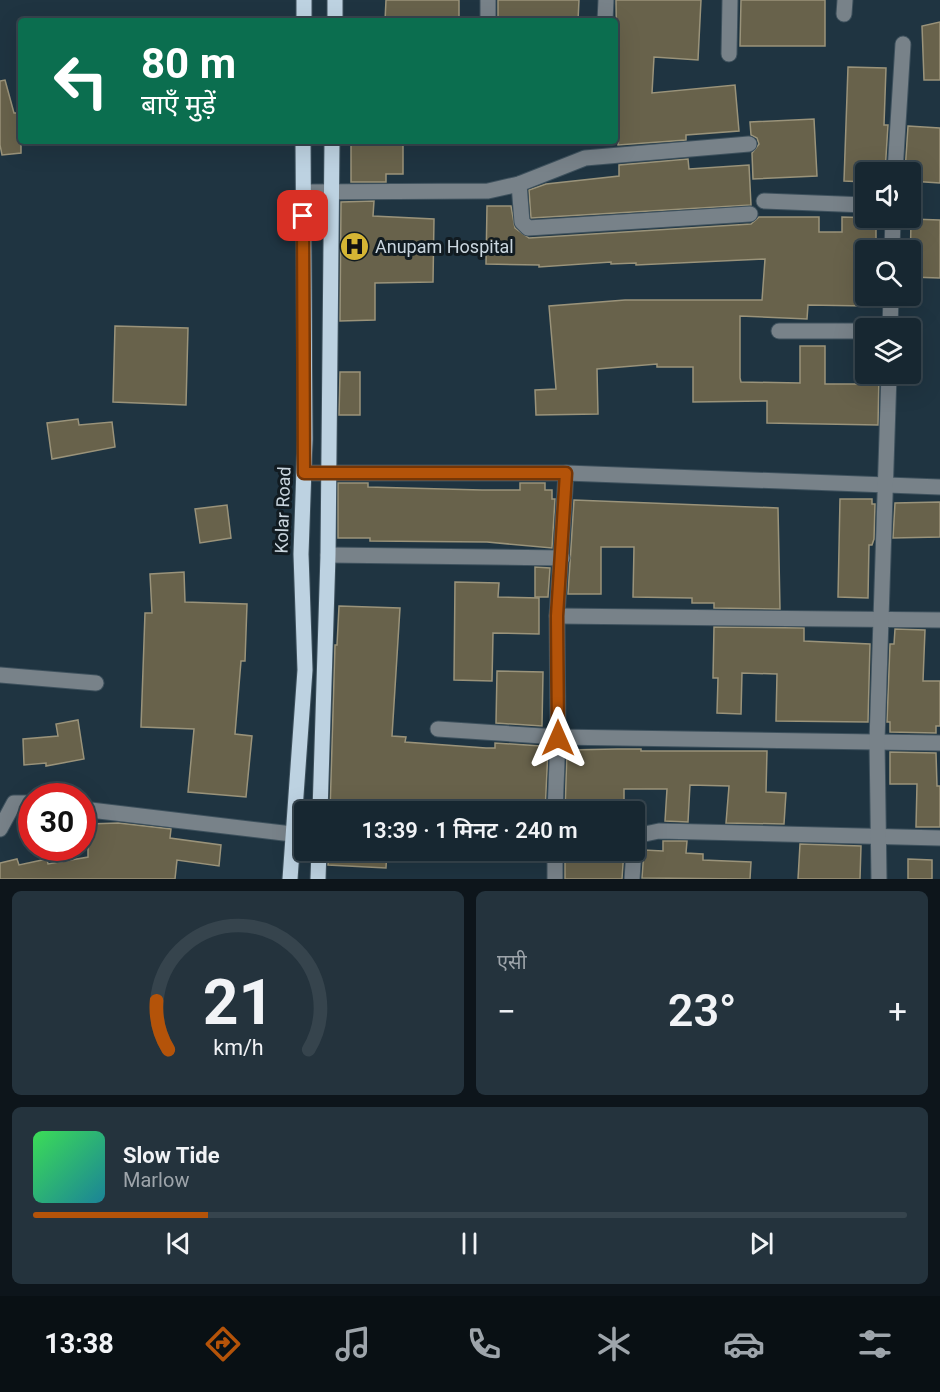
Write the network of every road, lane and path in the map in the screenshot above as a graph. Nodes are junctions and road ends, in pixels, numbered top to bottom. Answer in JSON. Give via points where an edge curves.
{"nodes":[{"id":1,"x":304,"y":0,"type":"edge"},
{"id":2,"x":335,"y":0,"type":"edge"},
{"id":3,"x":488,"y":0,"type":"edge"},
{"id":4,"x":606,"y":0,"type":"edge"},
{"id":5,"x":730,"y":0,"type":"edge"},
{"id":6,"x":304,"y":18,"type":"edge"},
{"id":7,"x":335,"y":18,"type":"edge"},
{"id":8,"x":488,"y":18,"type":"edge"},
{"id":9,"x":605,"y":18,"type":"edge"},
{"id":10,"x":903,"y":44,"type":"dead end"},
{"id":11,"x":729,"y":54,"type":"dead end"},
{"id":12,"x":303,"y":144,"type":"edge"},
{"id":13,"x":332,"y":144,"type":"edge"},
{"id":14,"x":749,"y":144,"type":"dead end"},
{"id":15,"x":896,"y":162,"type":"edge"},
{"id":16,"x":519,"y":184,"type":"junction"},
{"id":17,"x":303,"y":192,"type":"junction"},
{"id":18,"x":330,"y":193,"type":"junction"},
{"id":19,"x":764,"y":201,"type":"dead end"},
{"id":20,"x":855,"y":205,"type":"edge"},
{"id":21,"x":750,"y":214,"type":"dead end"},
{"id":22,"x":779,"y":331,"type":"dead end"},
{"id":23,"x":855,"y":331,"type":"edge"},
{"id":24,"x":889,"y":384,"type":"edge"},
{"id":25,"x":327,"y":472,"type":"junction"},
{"id":26,"x":304,"y":473,"type":"junction"},
{"id":27,"x":566,"y":473,"type":"junction"},
{"id":28,"x":888,"y":485,"type":"junction"},
{"id":29,"x":940,"y":487,"type":"edge"},
{"id":30,"x":328,"y":555,"type":"junction"},
{"id":31,"x":562,"y":558,"type":"junction"},
{"id":32,"x":557,"y":616,"type":"junction"},
{"id":33,"x":881,"y":619,"type":"junction"},
{"id":34,"x":940,"y":620,"type":"edge"},
{"id":35,"x":0,"y":675,"type":"edge"},
{"id":36,"x":96,"y":683,"type":"dead end"},
{"id":37,"x":438,"y":729,"type":"dead end"},
{"id":38,"x":558,"y":738,"type":"junction"},
{"id":39,"x":877,"y":741,"type":"junction"},
{"id":40,"x":940,"y":743,"type":"edge"},
{"id":41,"x":320,"y":801,"type":"edge"},
{"id":42,"x":555,"y":801,"type":"edge"},
{"id":43,"x":18,"y":803,"type":"edge"},
{"id":44,"x":96,"y":811,"type":"edge"},
{"id":45,"x":0,"y":829,"type":"edge"},
{"id":46,"x":292,"y":834,"type":"junction"},
{"id":47,"x":645,"y":834,"type":"edge"},
{"id":48,"x":878,"y":836,"type":"junction"},
{"id":49,"x":940,"y":838,"type":"edge"},
{"id":50,"x":319,"y":861,"type":"edge"},
{"id":51,"x":555,"y":861,"type":"edge"},
{"id":52,"x":633,"y":861,"type":"edge"},
{"id":53,"x":290,"y":879,"type":"edge"},
{"id":54,"x":318,"y":879,"type":"edge"},
{"id":55,"x":555,"y":879,"type":"edge"},
{"id":56,"x":632,"y":879,"type":"edge"},
{"id":57,"x":879,"y":879,"type":"edge"}],
"edges":[{"from":1,"to":6,"type":"main road"},
{"from":2,"to":7,"type":"main road"},
{"from":3,"to":8,"type":"street"},
{"from":4,"to":9,"type":"street"},
{"from":5,"to":11,"type":"street"},
{"from":10,"to":15,"type":"street"},
{"from":12,"to":17,"type":"main road","name":"Kolar Road"},
{"from":13,"to":18,"type":"main road"},
{"from":14,"to":16,"type":"street","via":[[585,158]]},
{"from":16,"to":18,"type":"street","via":[[488,191]]},
{"from":16,"to":21,"type":"street","via":[[522,222],[528,228]]},
{"from":17,"to":18,"type":"street"},
{"from":17,"to":26,"type":"main road","name":"Kolar Road"},
{"from":18,"to":25,"type":"main road"},
{"from":19,"to":20,"type":"street"},
{"from":22,"to":23,"type":"street"},
{"from":24,"to":28,"type":"street"},
{"from":25,"to":26,"type":"street"},
{"from":25,"to":27,"type":"street"},
{"from":25,"to":30,"type":"main road"},
{"from":26,"to":46,"type":"main road","name":"Kolar Road","via":[[301,554],[305,670]]},
{"from":27,"to":28,"type":"street"},
{"from":27,"to":31,"type":"street"},
{"from":28,"to":29,"type":"street"},
{"from":28,"to":33,"type":"street"},
{"from":30,"to":31,"type":"street"},
{"from":30,"to":41,"type":"main road"},
{"from":31,"to":32,"type":"street"},
{"from":32,"to":33,"type":"street"},
{"from":32,"to":38,"type":"street"},
{"from":33,"to":34,"type":"street"},
{"from":33,"to":39,"type":"street"},
{"from":35,"to":36,"type":"street"},
{"from":37,"to":38,"type":"street"},
{"from":38,"to":39,"type":"street"},
{"from":38,"to":42,"type":"street"},
{"from":39,"to":40,"type":"street"},
{"from":39,"to":48,"type":"street"},
{"from":43,"to":45,"type":"street","via":[[14,803]]},
{"from":44,"to":46,"type":"street"},
{"from":46,"to":53,"type":"main road","name":"Kolar Road"},
{"from":47,"to":48,"type":"street","via":[[659,831]]},
{"from":48,"to":49,"type":"street"},
{"from":48,"to":57,"type":"street"},
{"from":50,"to":54,"type":"main road"},
{"from":51,"to":55,"type":"street"},
{"from":52,"to":56,"type":"street"}]}
